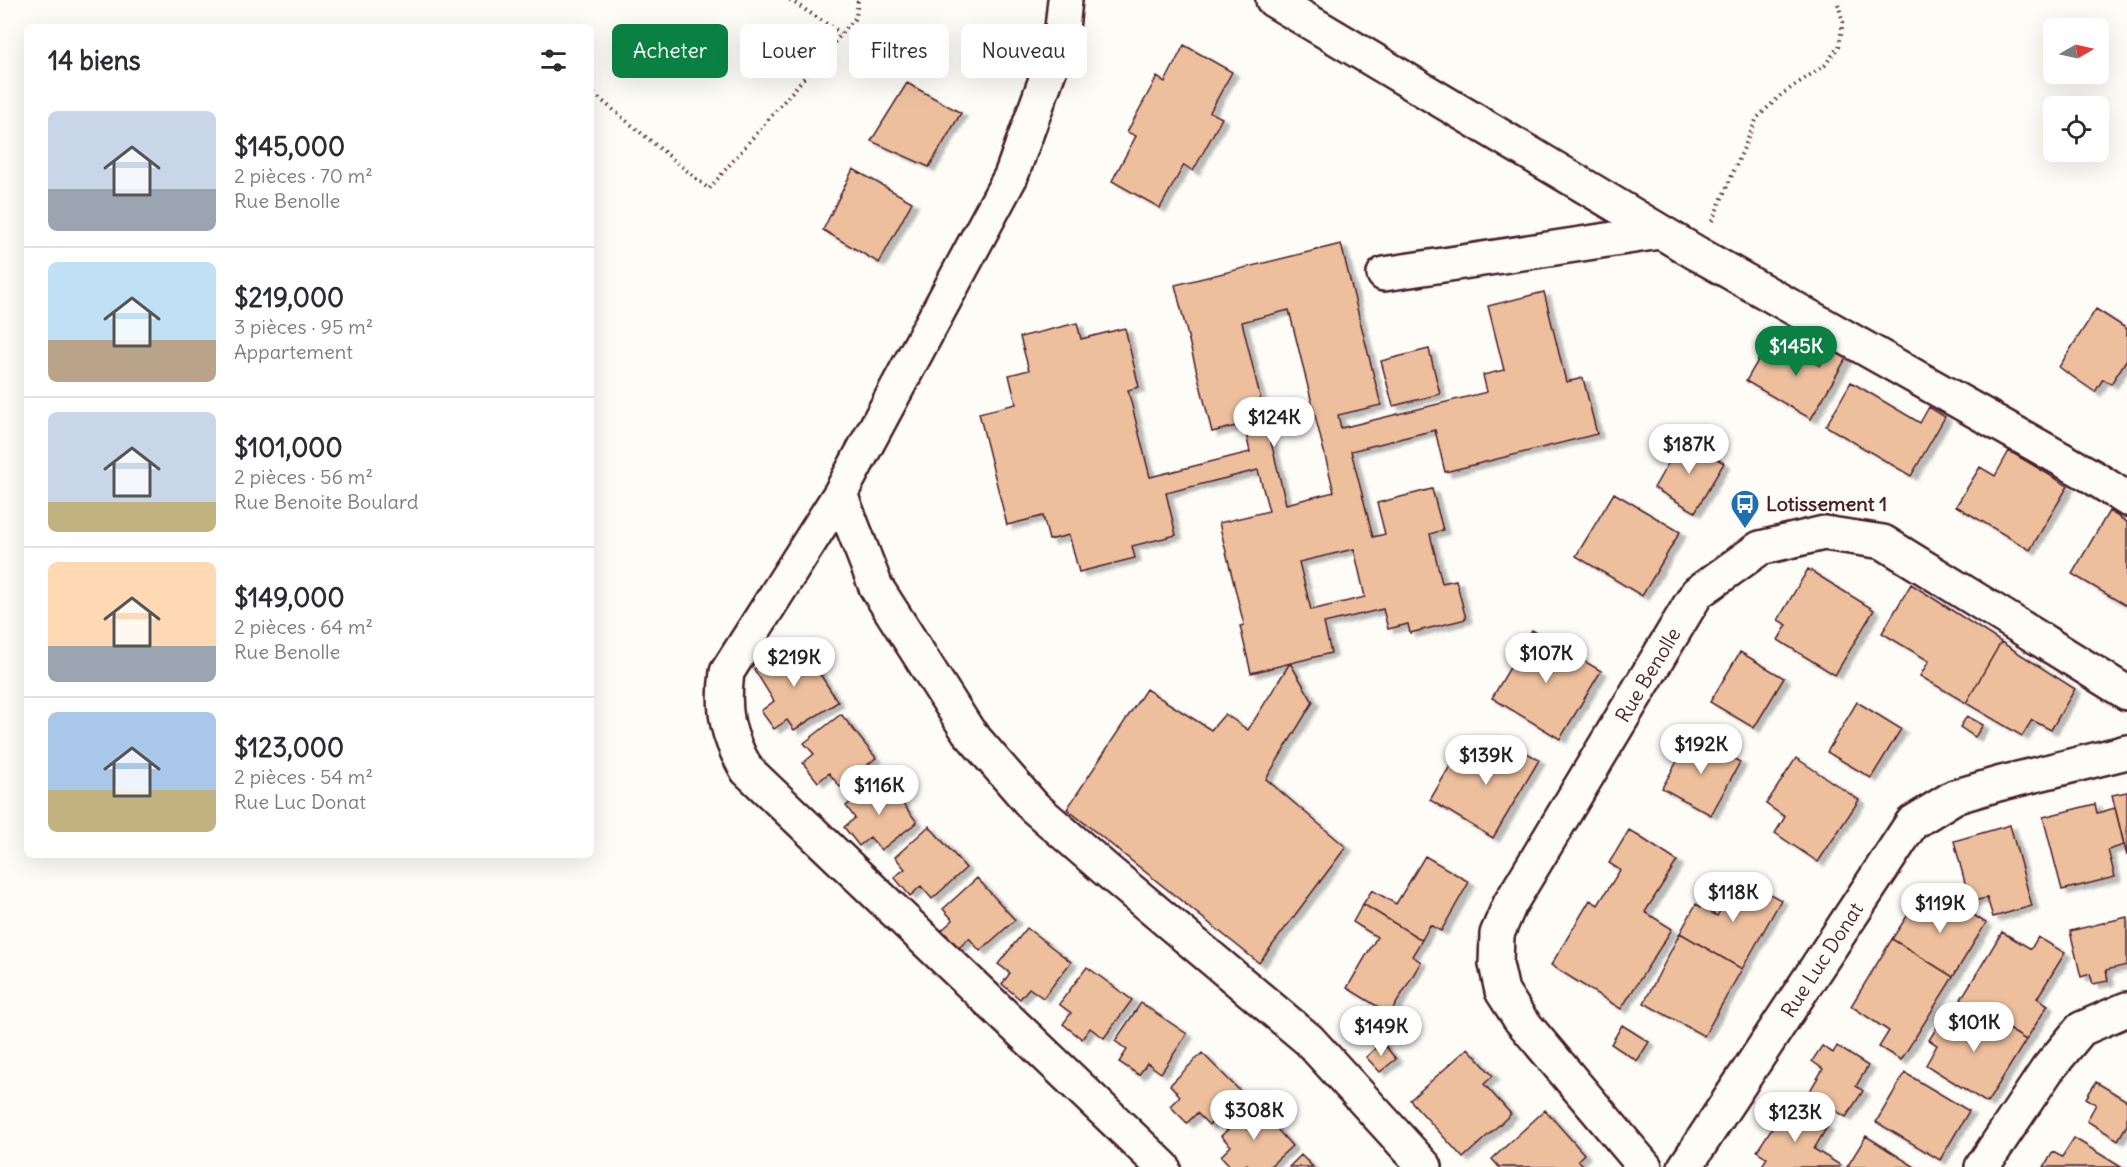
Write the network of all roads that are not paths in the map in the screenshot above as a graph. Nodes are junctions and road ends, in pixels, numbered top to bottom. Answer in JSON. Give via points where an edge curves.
{"nodes":[{"id":1,"x":1065,"y":0,"type":"edge"},
{"id":2,"x":1273,"y":0,"type":"edge"},
{"id":3,"x":1660,"y":232,"type":"junction"},
{"id":4,"x":1384,"y":274,"type":"dead end"},
{"id":5,"x":840,"y":494,"type":"junction"},
{"id":6,"x":2127,"y":499,"type":"edge"},
{"id":7,"x":2127,"y":693,"type":"edge"},
{"id":8,"x":2127,"y":752,"type":"edge"},
{"id":9,"x":2127,"y":1009,"type":"edge"},
{"id":10,"x":1163,"y":1167,"type":"edge"},
{"id":11,"x":1425,"y":1167,"type":"edge"},
{"id":12,"x":1645,"y":1167,"type":"edge"},
{"id":13,"x":1685,"y":1167,"type":"edge"},
{"id":14,"x":1982,"y":1167,"type":"edge"}],
"edges":[{"from":1,"to":5,"type":"street","via":[[1061,38],[1011,177]]},
{"from":2,"to":3,"type":"street"},
{"from":3,"to":4,"type":"street"},
{"from":3,"to":6,"type":"street"},
{"from":5,"to":10,"type":"street","via":[[728,672],[724,698],[734,748],[747,770]]},
{"from":5,"to":11,"type":"street","via":[[876,587],[968,731],[1034,807],[1309,1040]]},
{"from":7,"to":12,"type":"street","name":"Rue Benolle","via":[[1883,542],[1824,533],[1760,548],[1698,593],[1510,904],[1497,934],[1496,964],[1502,991],[1520,1019]]},
{"from":8,"to":13,"type":"street","name":"Rue Luc Donat","via":[[1954,797],[1912,824]]},
{"from":9,"to":14,"type":"street","via":[[2081,1029],[2047,1070]]}]}
